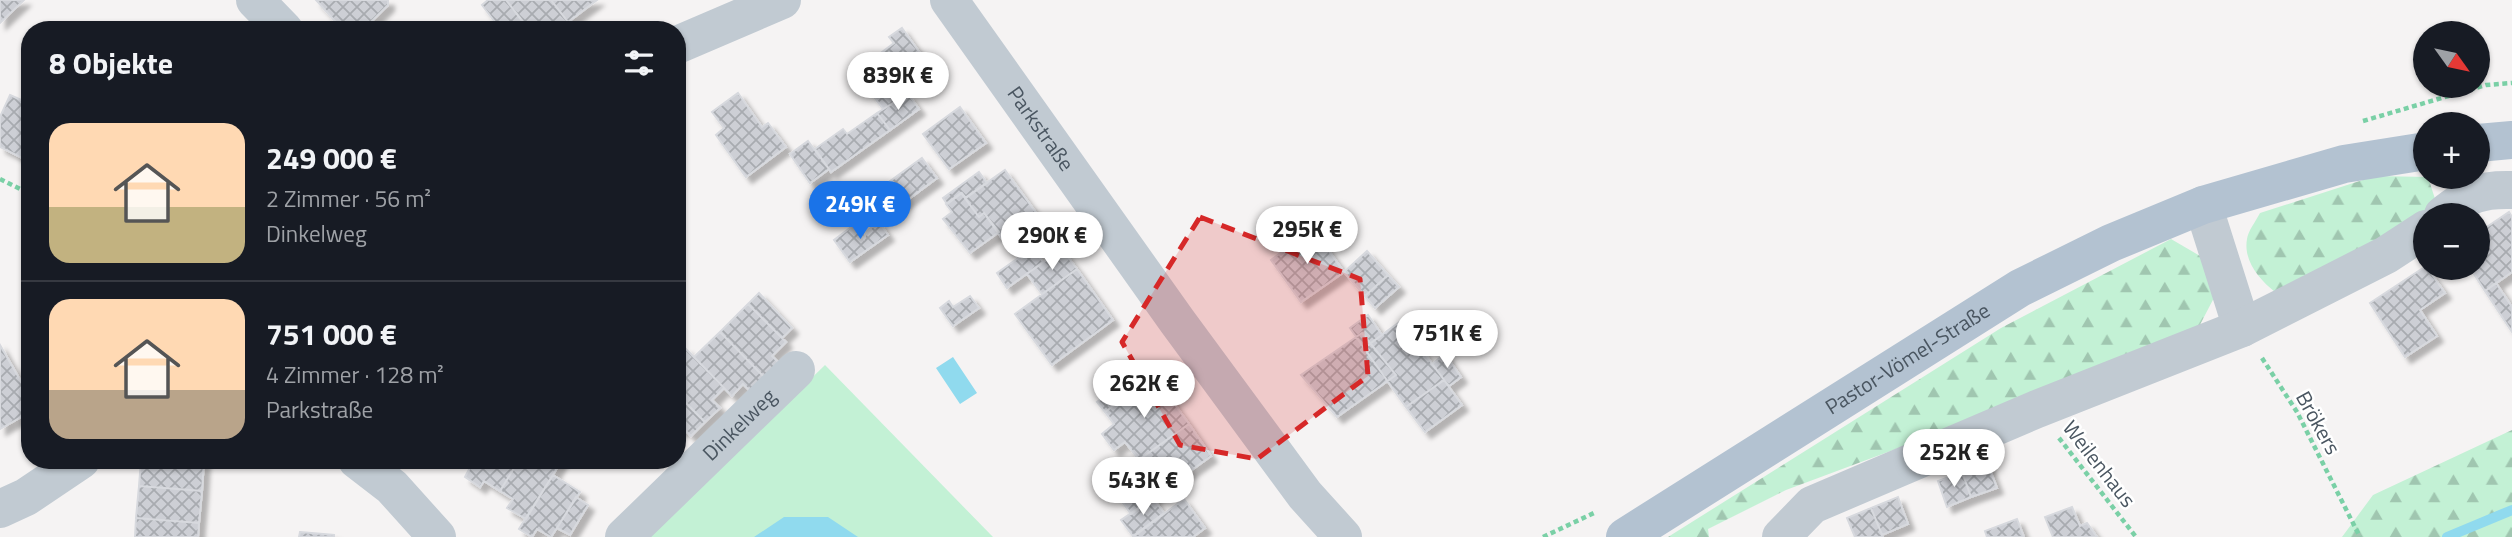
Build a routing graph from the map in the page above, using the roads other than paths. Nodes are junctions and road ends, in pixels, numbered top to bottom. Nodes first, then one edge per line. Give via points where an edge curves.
1 (255, 0) edge
2 (782, 0) edge
3 (948, 0) edge
4 (275, 21) edge
5 (686, 40) edge
6 (2512, 140) edge
7 (2490, 142) edge
8 (2413, 153) edge
9 (2512, 190) edge
10 (2458, 203) edge
11 (2203, 205) junction
12 (2413, 237) edge
13 (2242, 328) junction
14 (796, 370) dead end
15 (68, 469) edge
16 (369, 469) edge
17 (1305, 495) junction
18 (0, 509) edge
19 (437, 537) edge
20 (624, 537) edge
21 (1306, 537) edge
22 (1343, 537) edge
23 (1625, 537) edge
24 (1781, 537) edge

1 - 4 street
2 - 5 street
3 - 17 street, Parkstraße
6 - 7 main road
8 - 11 main road, Pastor-Vömel-Straße via 2344,164
9 - 10 street via 2487,190
11 - 13 street
11 - 23 main road, Pastor-Vömel-Straße via 2110,243 2020,288
12 - 13 street
13 - 24 street via 1812,505
14 - 20 street, Dinkelweg
15 - 18 street
16 - 19 street via 392,487
17 - 21 street
17 - 22 street, Parkstraße

